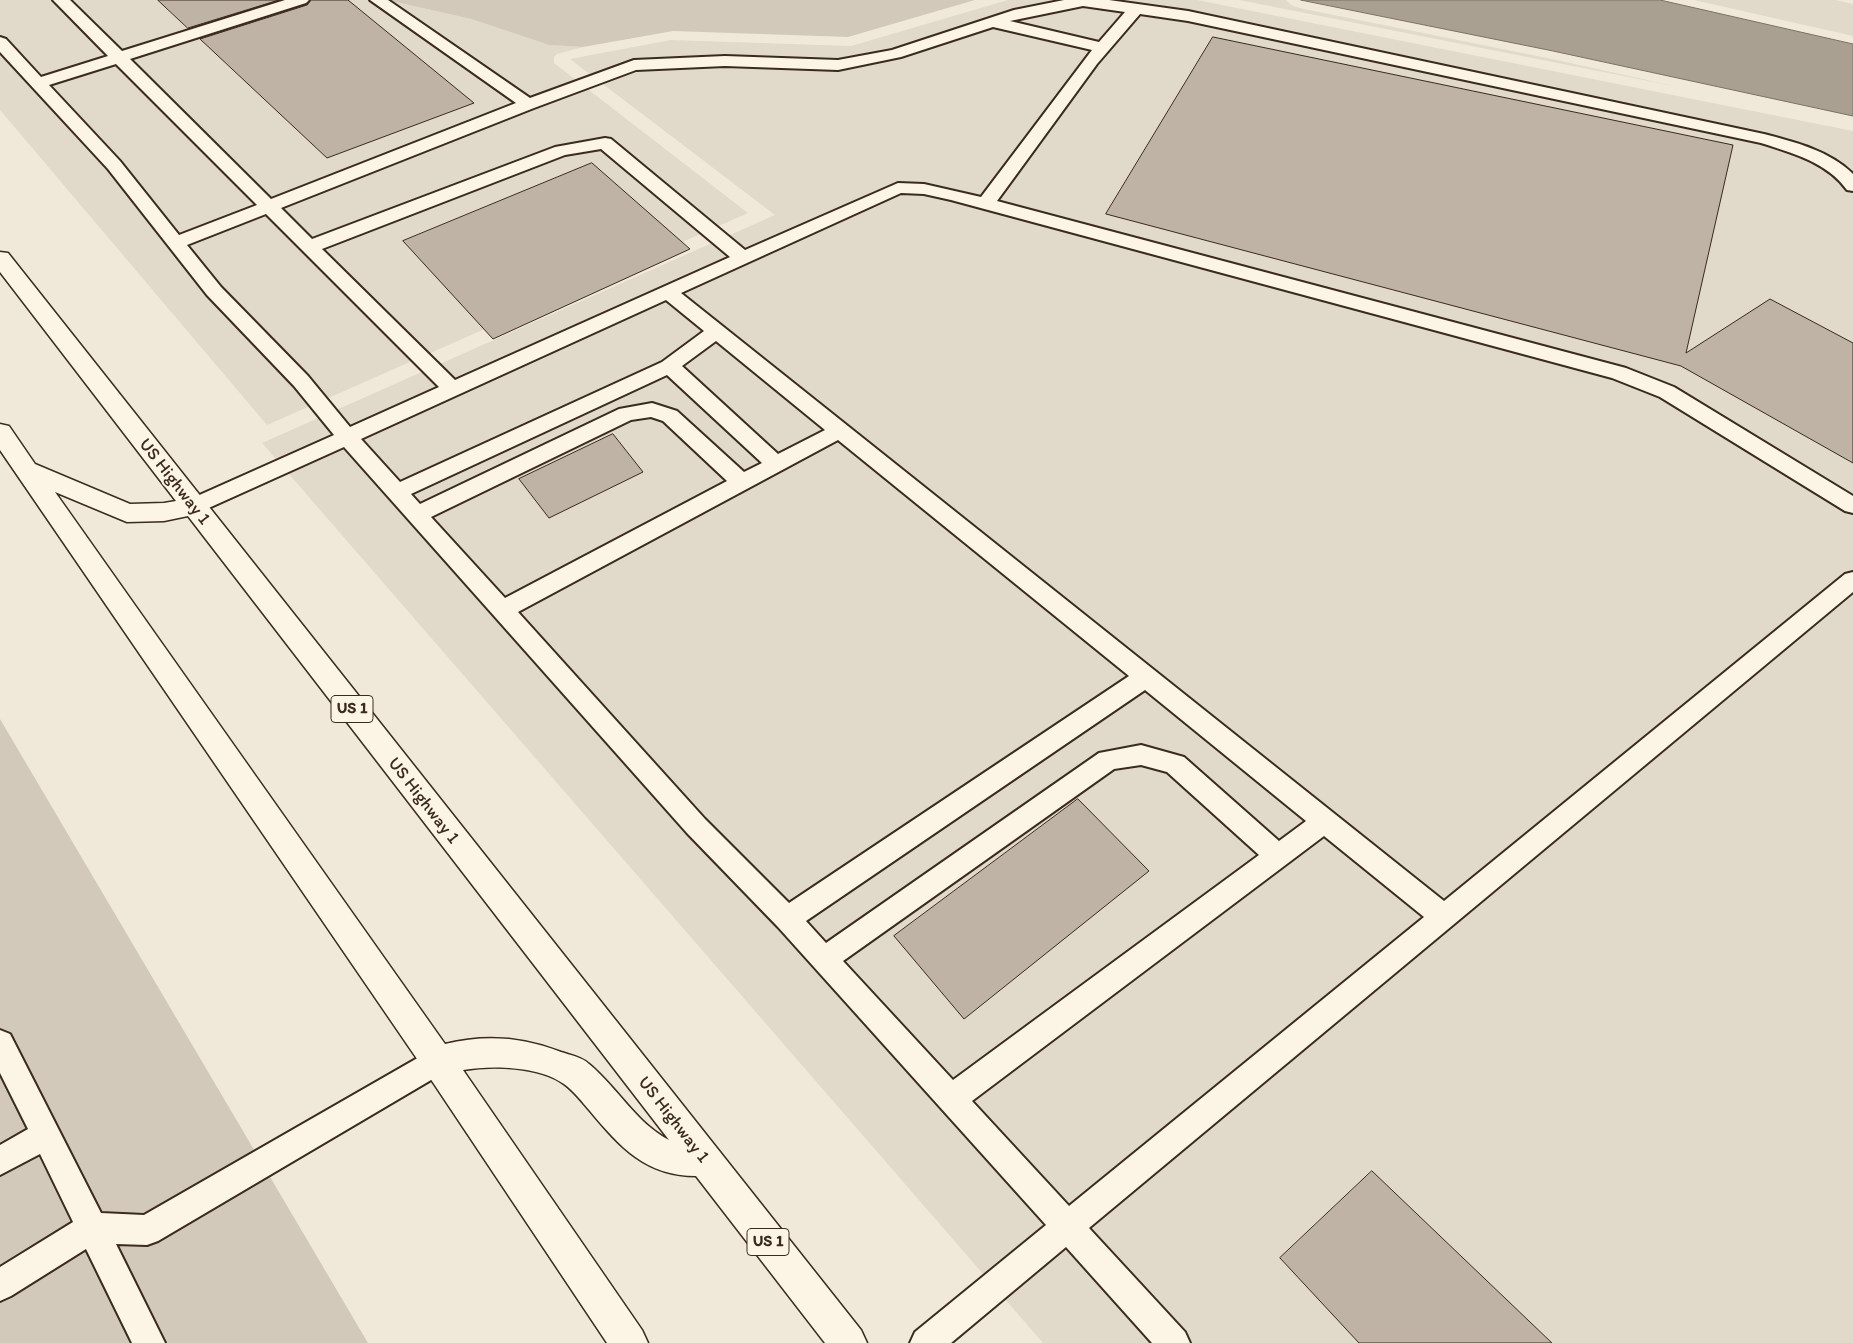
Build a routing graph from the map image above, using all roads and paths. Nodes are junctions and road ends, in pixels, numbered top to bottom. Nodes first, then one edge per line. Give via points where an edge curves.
1 (60, 0) edge
2 (301, 0) edge
3 (378, 0) edge
4 (1137, 8) junction
5 (992, 22) junction
6 (0, 42) edge
7 (1102, 48) junction
8 (120, 57) junction
9 (38, 83) junction
10 (528, 104) junction
11 (1853, 186) edge
12 (986, 203) junction
13 (268, 207) junction
14 (176, 243) junction
15 (308, 247) junction
16 (0, 258) edge
17 (743, 258) junction
18 (668, 292) junction
19 (717, 331) junction
20 (669, 366) junction
21 (452, 389) junction
22 (841, 430) junction
23 (0, 432) edge
24 (347, 437) junction
25 (776, 464) junction
26 (28, 470) junction
27 (742, 483) junction
28 (397, 492) junction
29 (194, 506) junction
30 (1853, 506) edge
31 (417, 515) junction
32 (1853, 580) edge
33 (502, 610) junction
34 (1146, 677) junction
35 (1325, 821) junction
36 (1278, 856) junction
37 (1444, 917) junction
38 (787, 919) junction
39 (825, 959) junction
40 (0, 1043) edge
41 (438, 1061) junction
42 (951, 1099) junction
43 (46, 1134) junction
44 (704, 1160) junction
45 (0, 1161) edge
46 (1068, 1226) junction
47 (92, 1228) junction
48 (0, 1285) edge
49 (149, 1343) edge
50 (630, 1343) edge
51 (848, 1343) edge
52 (926, 1343) edge
53 (1174, 1343) edge

1 - 8 lane
2 - 8 lane
3 - 10 lane
4 - 5 lane via 1083,1
4 - 7 lane
4 - 11 lane via 1198,18 1764,139 1812,154 1849,178
5 - 7 lane
5 - 10 lane via 895,54 838,65 725,61 634,65
6 - 9 lane
7 - 12 lane
8 - 9 lane
8 - 13 lane
9 - 14 lane via 114,165
10 - 13 lane
12 - 17 lane via 924,189 898,188
12 - 30 lane via 1619,373 1666,392
13 - 14 lane
13 - 15 lane
14 - 24 lane via 214,291 301,381
15 - 17 lane via 561,151 605,143
15 - 21 lane
16 - 29 main road, US Highway 1 / US 1
17 - 18 lane
18 - 19 lane
18 - 21 lane
19 - 20 lane
19 - 22 lane
20 - 25 lane
20 - 28 lane
21 - 24 lane
22 - 25 lane
22 - 34 lane
23 - 26 main road
24 - 28 lane
24 - 29 lane
25 - 27 lane
26 - 29 main road via 127,513 164,512
26 - 41 main road
27 - 31 lane via 670,416 652,410 626,414
27 - 33 lane
28 - 31 lane
29 - 44 main road, US Highway 1 / US 1
31 - 33 lane
32 - 37 lane
33 - 38 lane via 696,826
34 - 35 lane
34 - 38 lane
35 - 36 lane
35 - 37 lane
36 - 39 lane via 1175,764 1141,755 1108,760
36 - 42 lane
37 - 46 lane
38 - 39 lane
39 - 42 lane
40 - 43 lane
41 - 44 main road via 475,1053 542,1058 577,1073 637,1141 654,1151 687,1162
41 - 47 lane via 147,1230
41 - 50 main road
42 - 46 lane
43 - 45 lane
43 - 47 lane
44 - 51 main road, US Highway 1 / US 1
46 - 52 lane
46 - 53 lane
47 - 48 lane
47 - 49 lane

